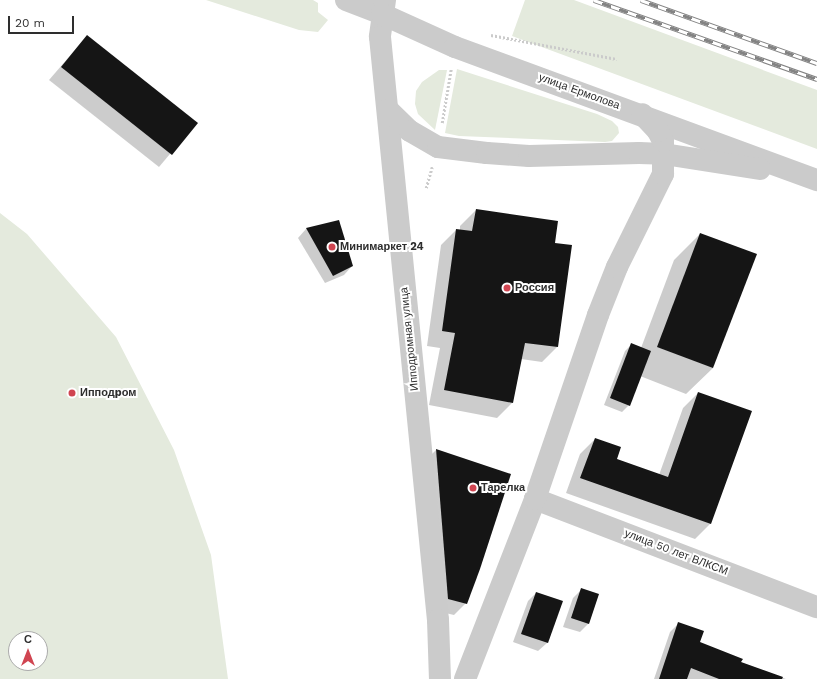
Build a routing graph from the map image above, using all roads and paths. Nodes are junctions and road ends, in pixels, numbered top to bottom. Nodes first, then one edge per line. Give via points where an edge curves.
1 (346, 0) edge
2 (384, 7) edge
3 (488, 35) dead end
4 (455, 47) junction
5 (617, 59) dead end
6 (388, 110) junction
7 (642, 114) junction
8 (438, 147) junction
9 (664, 154) junction
10 (815, 179) edge
11 (426, 188) dead end
12 (535, 498) junction
13 (817, 607) edge
14 (440, 679) edge
15 (465, 679) edge

1 - 2 street, улица Ермолова
2 - 4 street, улица Ермолова
2 - 6 street, Ипподромная улица via 380,37
3 - 5 path
4 - 7 street, улица Ермолова
4 - 8 path
6 - 8 street, улица Ермолова via 410,131
6 - 14 street, Ипподромная улица via 438,620
7 - 9 street via 658,131
7 - 10 street, улица Ермолова
8 - 9 street, улица Ермолова via 529,156
8 - 11 path
9 - 10 street, улица Ермолова
9 - 12 street via 662,174 617,267
12 - 13 street, улица 50 лет ВЛКСМ
12 - 15 street

